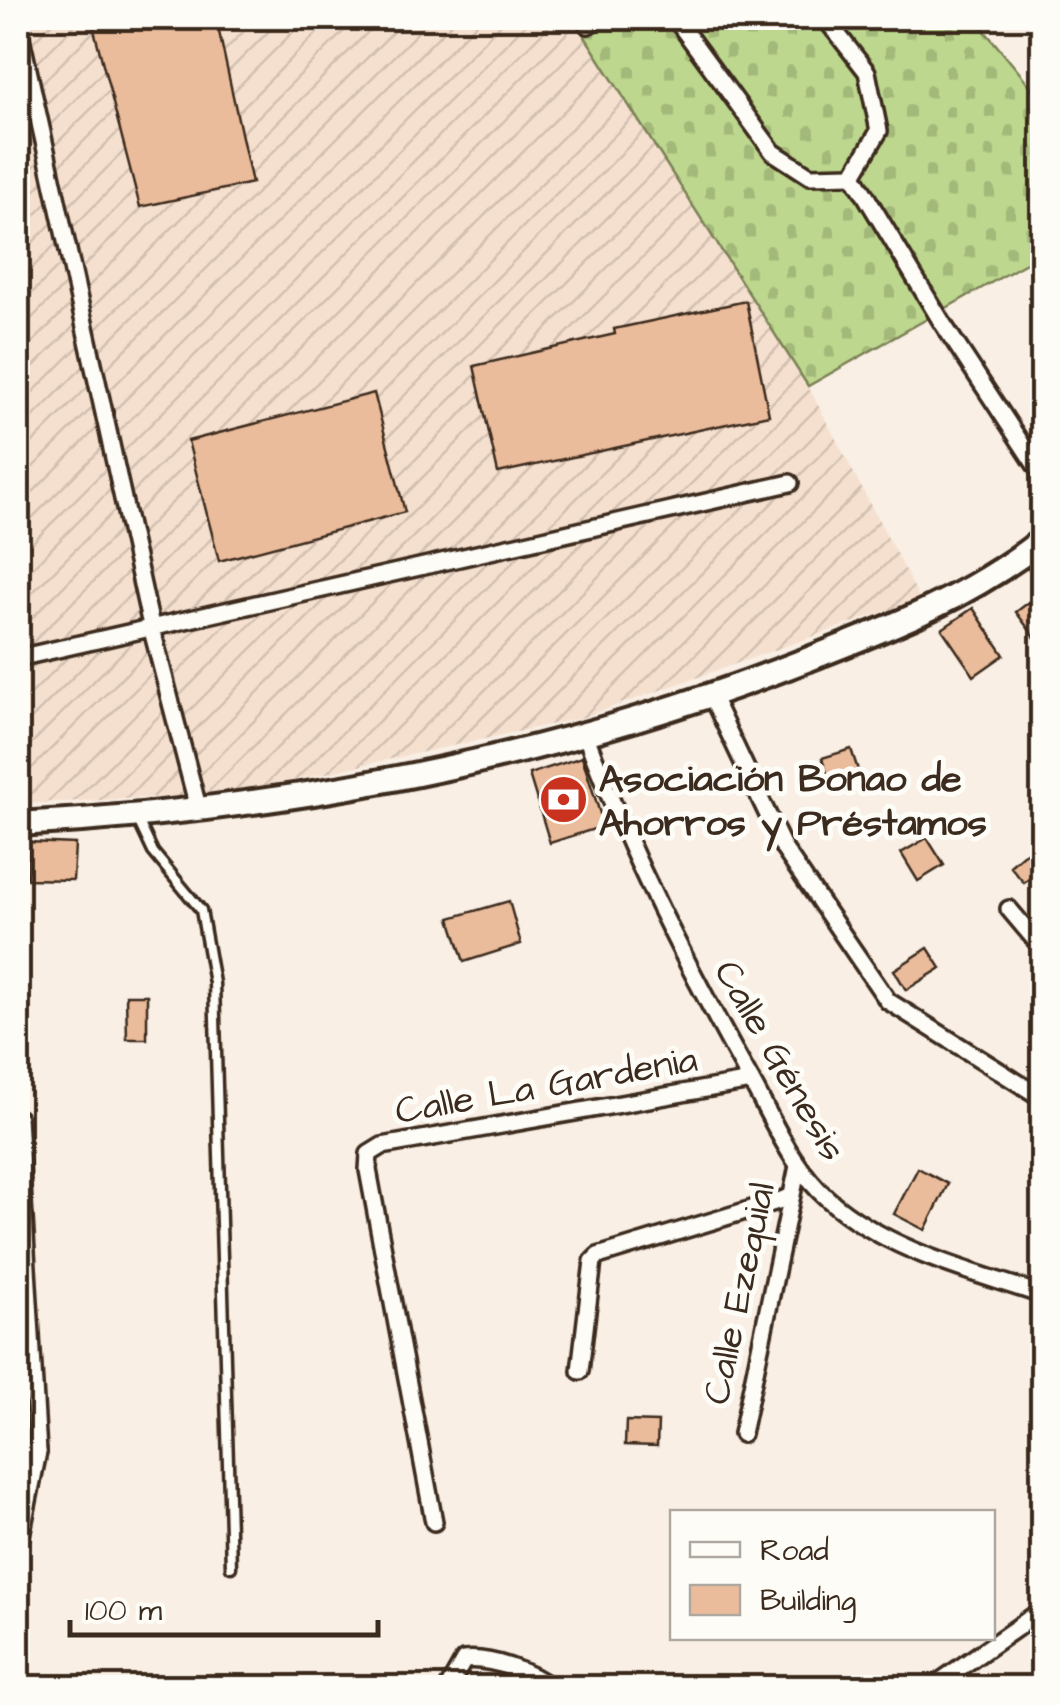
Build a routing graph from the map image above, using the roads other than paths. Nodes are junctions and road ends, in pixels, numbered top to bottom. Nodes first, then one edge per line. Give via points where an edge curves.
1 (674, 18) edge
2 (825, 18) edge
3 (18, 24) edge
4 (853, 175) junction
5 (1042, 475) edge
6 (790, 483) dead end
7 (1042, 540) edge
8 (152, 630) junction
9 (18, 658) edge
10 (712, 697) junction
11 (586, 736) junction
12 (199, 810) junction
13 (137, 818) junction
14 (18, 824) edge
15 (1009, 909) dead end
16 (1042, 948) edge
17 (751, 1081) junction
18 (1042, 1098) edge
19 (18, 1118) edge
20 (798, 1166) junction
21 (791, 1197) junction
22 (1042, 1295) edge
23 (580, 1370) dead end
24 (742, 1434) dead end
25 (38, 1452) junction
26 (18, 1454) edge
27 (434, 1522) dead end
28 (18, 1550) edge
29 (231, 1567) dead end
30 (1042, 1610) edge
31 (448, 1688) edge
32 (551, 1688) edge
33 (931, 1688) edge

1 - 4 street via 774,152 810,176
2 - 4 street via 867,72 879,131
3 - 8 street
4 - 5 street
6 - 8 street
7 - 10 main road via 994,578 914,618
8 - 9 street
8 - 12 street
10 - 11 main road
10 - 18 street via 784,849 888,1001
11 - 12 main road via 360,788
11 - 17 street, Calle Génesis via 691,973
12 - 13 main road
13 - 14 main road
13 - 29 lane via 152,852 201,910 214,983
15 - 16 street
17 - 20 street, Calle Génesis
17 - 27 street, Calle La Gardenia via 382,1146 368,1154
19 - 25 street
20 - 21 street, Calle Ezequial
20 - 22 street, Calle Génesis via 856,1221 933,1258
21 - 23 street via 598,1256
21 - 24 street, Calle Ezequial
25 - 26 street
25 - 28 street
30 - 33 street
31 - 32 street via 464,1660 478,1658

